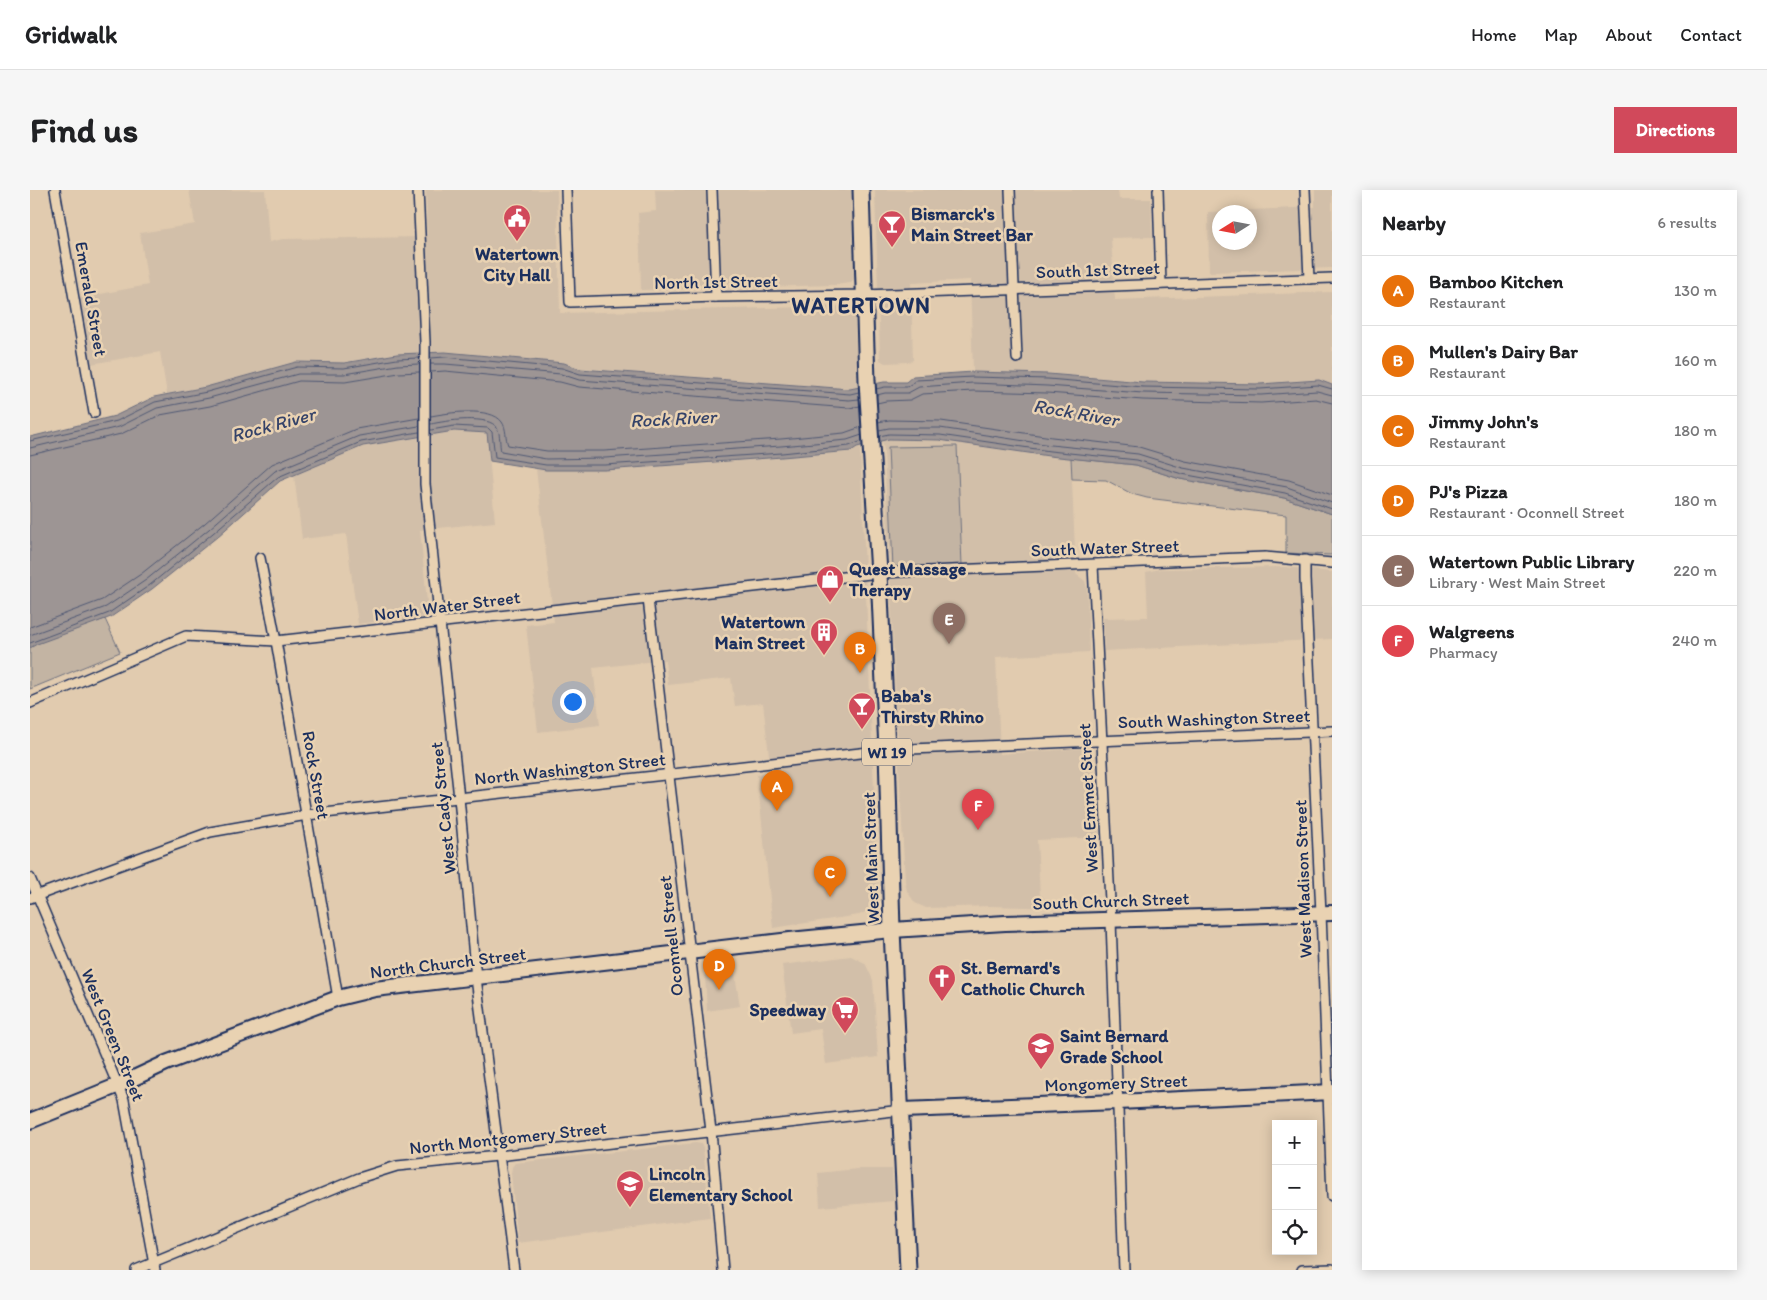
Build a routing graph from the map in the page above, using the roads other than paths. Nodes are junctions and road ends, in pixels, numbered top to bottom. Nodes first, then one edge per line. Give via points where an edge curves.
1 (55, 190) edge
2 (418, 190) edge
3 (566, 190) edge
4 (712, 190) edge
5 (861, 190) edge
6 (1010, 190) edge
7 (1158, 190) edge
8 (1305, 190) edge
9 (1332, 278) edge
10 (1308, 279) junction
11 (1161, 284) junction
12 (1014, 289) junction
13 (864, 295) junction
14 (716, 297) junction
15 (1017, 358) dead end
16 (94, 413) dead end
17 (260, 558) dead end
18 (1306, 560) junction
19 (1332, 563) edge
20 (1093, 565) junction
21 (879, 573) junction
22 (648, 599) junction
23 (439, 623) junction
24 (276, 641) junction
25 (30, 703) edge
26 (1332, 731) edge
27 (1312, 732) junction
28 (1101, 740) junction
29 (887, 750) junction
30 (670, 774) junction
31 (459, 798) junction
32 (307, 815) junction
33 (30, 878) edge
34 (34, 897) edge
35 (1326, 913) edge
36 (1111, 921) junction
37 (892, 930) junction
38 (689, 953) junction
39 (476, 978) junction
40 (338, 998) junction
41 (119, 1085) junction
42 (1330, 1092) edge
43 (1118, 1102) junction
44 (902, 1110) junction
45 (30, 1121) edge
46 (711, 1131) junction
47 (498, 1156) junction
48 (1332, 1196) edge
49 (154, 1266) edge
50 (1332, 1269) edge
51 (136, 1270) edge
52 (514, 1270) edge
53 (723, 1270) edge
54 (908, 1270) edge
55 (1124, 1270) edge
56 (1302, 1270) edge

1 - 16 street, Emerald Street
2 - 23 street, West Cady Street via 425,342 425,484
3 - 14 street, North 1st Street via 570,302
4 - 14 street
5 - 13 main road, WI 19
6 - 12 street
7 - 11 street
8 - 10 street
9 - 10 street, South 1st Street
10 - 11 street, South 1st Street
11 - 12 street, South 1st Street
12 - 13 street, South 1st Street
12 - 15 street
13 - 14 street, North 1st Street
13 - 21 main road, West Main Street / WI 19
17 - 24 street, Rock Street
18 - 19 street, South Water Street
18 - 20 street, South Water Street via 1265,557
18 - 27 street, West Madison Street
20 - 21 street, South Water Street
20 - 28 street, West Emmet Street
21 - 22 street, North Water Street
21 - 29 main road, West Main Street / WI 19
22 - 23 street, North Water Street
22 - 30 street, Oconnell Street
23 - 24 street, North Water Street
23 - 31 street, West Cady Street
24 - 25 street, North Water Street via 186,636
24 - 32 street, Rock Street
26 - 27 street, South Washington Street
27 - 28 street, South Washington Street
27 - 35 street, West Madison Street
28 - 29 street, South Washington Street
28 - 36 street, West Emmet Street
29 - 30 street, North Washington Street
29 - 37 main road, West Main Street / WI 19
30 - 31 street, North Washington Street
30 - 38 street, Oconnell Street
31 - 32 street, North Washington Street
31 - 39 street, West Cady Street
32 - 34 street, North Washington Street via 210,832
32 - 40 street, Rock Street
33 - 34 street, West Green Street
34 - 41 street, West Green Street
35 - 36 main road, South Church Street
35 - 42 street, West Madison Street
36 - 37 main road, South Church Street
36 - 43 street, West Emmet Street
37 - 38 main road, North Church Street
37 - 44 main road, West Main Street / WI 19
38 - 39 main road, North Church Street
38 - 46 street, Oconnell Street
39 - 40 main road, North Church Street via 375,989
39 - 47 street, West Cady Street
40 - 41 main road, North Church Street via 166,1063
41 - 45 main road, North Church Street
41 - 49 street, West Green Street
42 - 43 main road, Mongomery Street
42 - 48 street, West Madison Street
43 - 44 main road, Mongomery Street
43 - 55 street, West Emmet Street
44 - 46 street, North Montgomery Street
44 - 54 main road, West Main Street / WI 19
46 - 47 street, North Montgomery Street
46 - 53 street, Oconnell Street
47 - 49 street, North Montgomery Street via 388,1168
47 - 52 street, West Cady Street
49 - 51 street, North Montgomery Street
50 - 56 street

